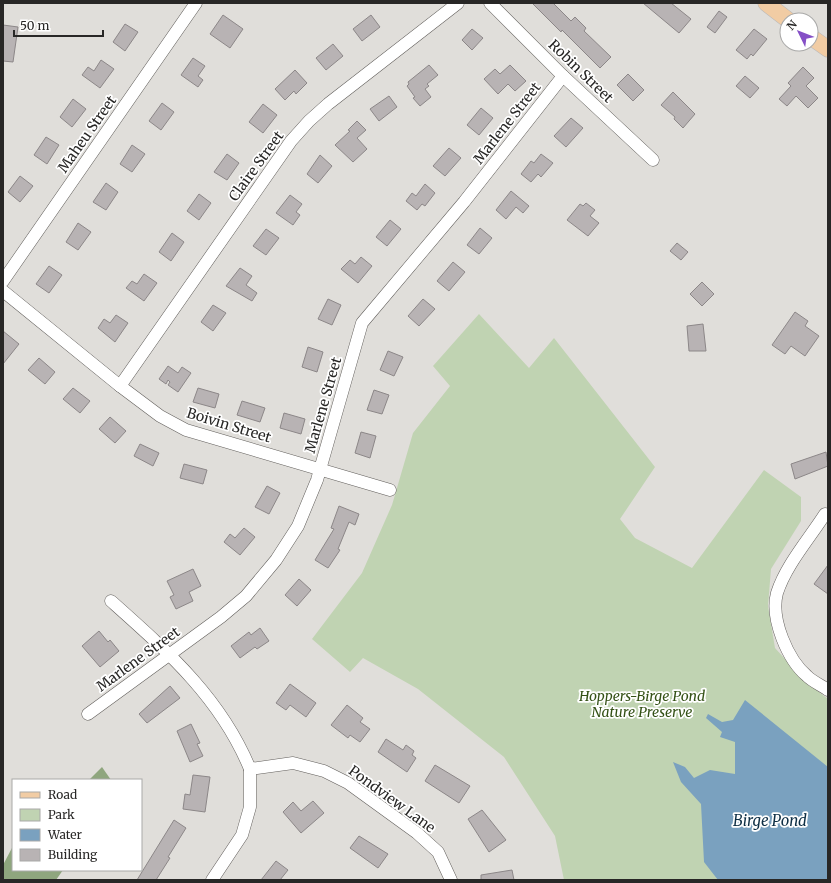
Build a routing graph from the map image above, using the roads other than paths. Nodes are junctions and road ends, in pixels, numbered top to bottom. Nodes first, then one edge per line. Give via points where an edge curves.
1 (196, 3) edge
2 (458, 3) edge
3 (490, 3) edge
4 (766, 3) edge
5 (779, 13) edge
6 (819, 42) edge
7 (828, 49) edge
8 (563, 76) junction
9 (653, 160) dead end
10 (3, 282) edge
11 (3, 291) edge
12 (120, 386) junction
13 (321, 469) junction
14 (390, 490) dead end
15 (825, 514) dead end
16 (111, 601) dead end
17 (171, 655) junction
18 (828, 690) edge
19 (88, 714) dead end
20 (250, 769) junction
21 (212, 880) edge
22 (451, 880) edge

1 - 10 street, Maheu Street
2 - 12 street, Claire Street via 328,104 291,141
3 - 8 street, Robin Street
4 - 5 main road
6 - 7 main road
8 - 9 street, Robin Street
8 - 13 street, Marlene Street via 464,202 362,323
11 - 12 street, Boivin Street
12 - 13 street, Boivin Street via 160,416 186,430
13 - 14 street, Boivin Street
13 - 17 street, Marlene Street via 298,526 261,580 221,617
15 - 18 street via 789,569 777,594 777,608 778,627 789,654 807,676
16 - 17 street
17 - 19 street, Marlene Street
17 - 20 street via 199,686 239,743
20 - 21 street via 250,806 242,835
20 - 22 street, Pondview Lane via 293,763 324,771 348,783 417,833 438,852

